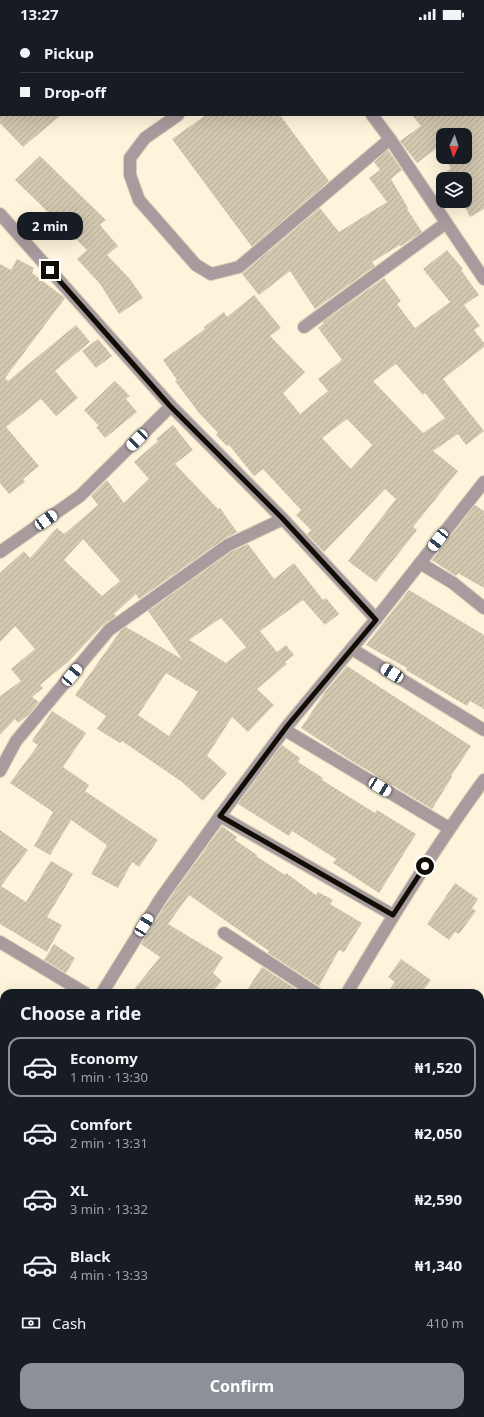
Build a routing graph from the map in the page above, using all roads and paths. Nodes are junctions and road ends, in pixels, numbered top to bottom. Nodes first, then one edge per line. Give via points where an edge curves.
1 (177, 116) edge
2 (373, 116) edge
3 (390, 139) junction
4 (0, 214) edge
5 (446, 223) junction
6 (484, 279) edge
7 (304, 327) dead end
8 (170, 406) junction
9 (484, 482) edge
10 (283, 519) junction
11 (0, 552) edge
12 (420, 563) junction
13 (484, 608) edge
14 (376, 620) junction
15 (352, 649) junction
16 (285, 730) junction
17 (484, 730) edge
18 (0, 771) edge
19 (484, 780) edge
20 (220, 816) junction
21 (449, 828) junction
22 (393, 915) junction
23 (224, 933) dead end
24 (0, 942) edge
25 (78, 989) edge
26 (104, 989) edge
27 (310, 989) edge
28 (349, 989) edge

1 - 3 street via 145,138 130,158 130,175 139,200 196,265 211,274 239,267
2 - 3 street
3 - 5 street
4 - 8 street
5 - 6 street
5 - 7 street
8 - 10 street
8 - 11 street via 80,496
9 - 12 street
10 - 14 street
10 - 18 street via 228,545 109,630 16,741
12 - 13 street via 453,583
12 - 14 street
14 - 15 street
15 - 16 street
15 - 17 street
16 - 20 street
16 - 21 street
19 - 21 street
20 - 22 street
20 - 26 street via 160,898
21 - 22 street
22 - 28 street
23 - 27 street
24 - 25 street

